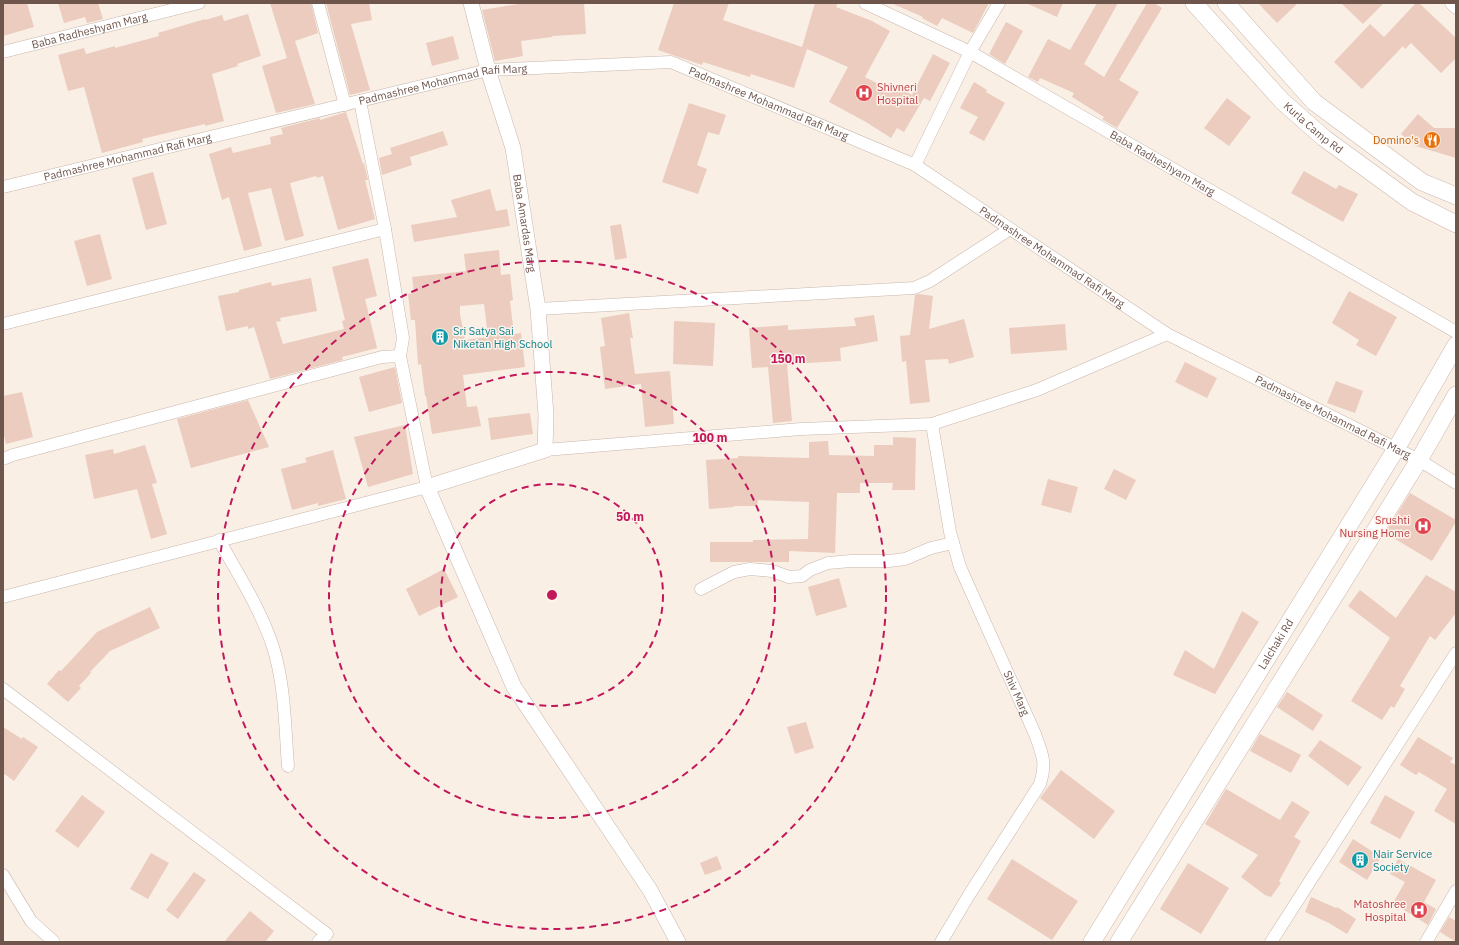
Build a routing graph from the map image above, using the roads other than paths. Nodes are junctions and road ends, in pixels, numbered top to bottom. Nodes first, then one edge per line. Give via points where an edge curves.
1 (199, 3) edge
2 (318, 3) edge
3 (470, 3) edge
4 (865, 3) edge
5 (999, 3) edge
6 (1194, 3) edge
7 (1226, 3) edge
8 (1451, 3) edge
9 (1456, 8) edge
10 (3, 52) edge
11 (970, 52) junction
12 (488, 70) junction
13 (360, 101) junction
14 (345, 105) junction
15 (915, 165) junction
16 (3, 187) edge
17 (1456, 196) edge
18 (1456, 224) edge
19 (385, 229) junction
20 (1010, 229) junction
21 (538, 309) junction
22 (3, 324) edge
23 (1456, 332) edge
24 (1167, 334) junction
25 (1456, 345) edge
26 (400, 356) junction
27 (1456, 395) edge
28 (932, 424) junction
29 (1396, 449) junction
30 (545, 450) junction
31 (3, 459) edge
32 (1419, 460) junction
33 (1456, 483) edge
34 (427, 487) junction
35 (220, 540) junction
36 (953, 543) junction
37 (701, 589) dead end
38 (3, 597) edge
39 (1456, 653) edge
40 (3, 689) edge
41 (1239, 704) junction
42 (1257, 720) junction
43 (288, 766) dead end
44 (1152, 845) junction
45 (1170, 859) junction
46 (3, 875) edge
47 (1456, 891) edge
48 (54, 942) edge
49 (318, 942) edge
50 (678, 942) edge
51 (941, 942) edge
52 (1092, 942) edge
53 (1119, 942) edge
54 (1271, 942) edge
55 (1426, 942) edge

1 - 10 street, Baba Radheshyam Marg
2 - 14 street
3 - 12 street, Baba Amardas Marg
4 - 11 street, Baba Radheshyam Marg
5 - 11 street
6 - 18 main road, Kurla Camp Rd via 1282,101 1324,138 1412,202
7 - 17 main road, Kurla Camp Rd via 1314,102 1422,182
8 - 9 street
11 - 15 street
11 - 23 street, Baba Radheshyam Marg
12 - 13 street, Padmashree Mohammad Rafi Marg
12 - 15 street, Padmashree Mohammad Rafi Marg via 671,62
12 - 21 street, Baba Amardas Marg via 513,148
13 - 14 street, Padmashree Mohammad Rafi Marg
13 - 19 street
14 - 16 street, Padmashree Mohammad Rafi Marg
15 - 20 street, Padmashree Mohammad Rafi Marg
19 - 22 street
19 - 26 street via 403,338
20 - 21 street via 930,281 914,288
20 - 24 street, Padmashree Mohammad Rafi Marg
21 - 30 street, Baba Amardas Marg via 546,415
24 - 28 street via 1037,390
24 - 29 street, Padmashree Mohammad Rafi Marg
25 - 29 main road, Lalchaki Rd
26 - 31 street via 382,357
26 - 34 street
27 - 32 main road
28 - 30 street via 801,429
28 - 36 street, Shiv Marg
29 - 32 street, Padmashree Mohammad Rafi Marg
29 - 41 main road, Lalchaki Rd
30 - 34 street
32 - 33 street, Padmashree Mohammad Rafi Marg
32 - 42 main road
34 - 35 street
34 - 50 street via 514,687 650,890
35 - 38 street
35 - 43 street via 263,622 273,647 280,678
36 - 37 street via 931,548 905,559 828,563 802,576 789,577 772,571 750,569 734,572
36 - 51 street, Shiv Marg via 960,567 1036,734 1044,760 1044,772 1040,784
39 - 54 street
40 - 49 street via 327,934
41 - 42 main road
41 - 44 main road, Lalchaki Rd
42 - 45 main road
44 - 45 main road
44 - 52 main road, Lalchaki Rd
45 - 53 main road
46 - 48 street via 31,921
47 - 55 street

